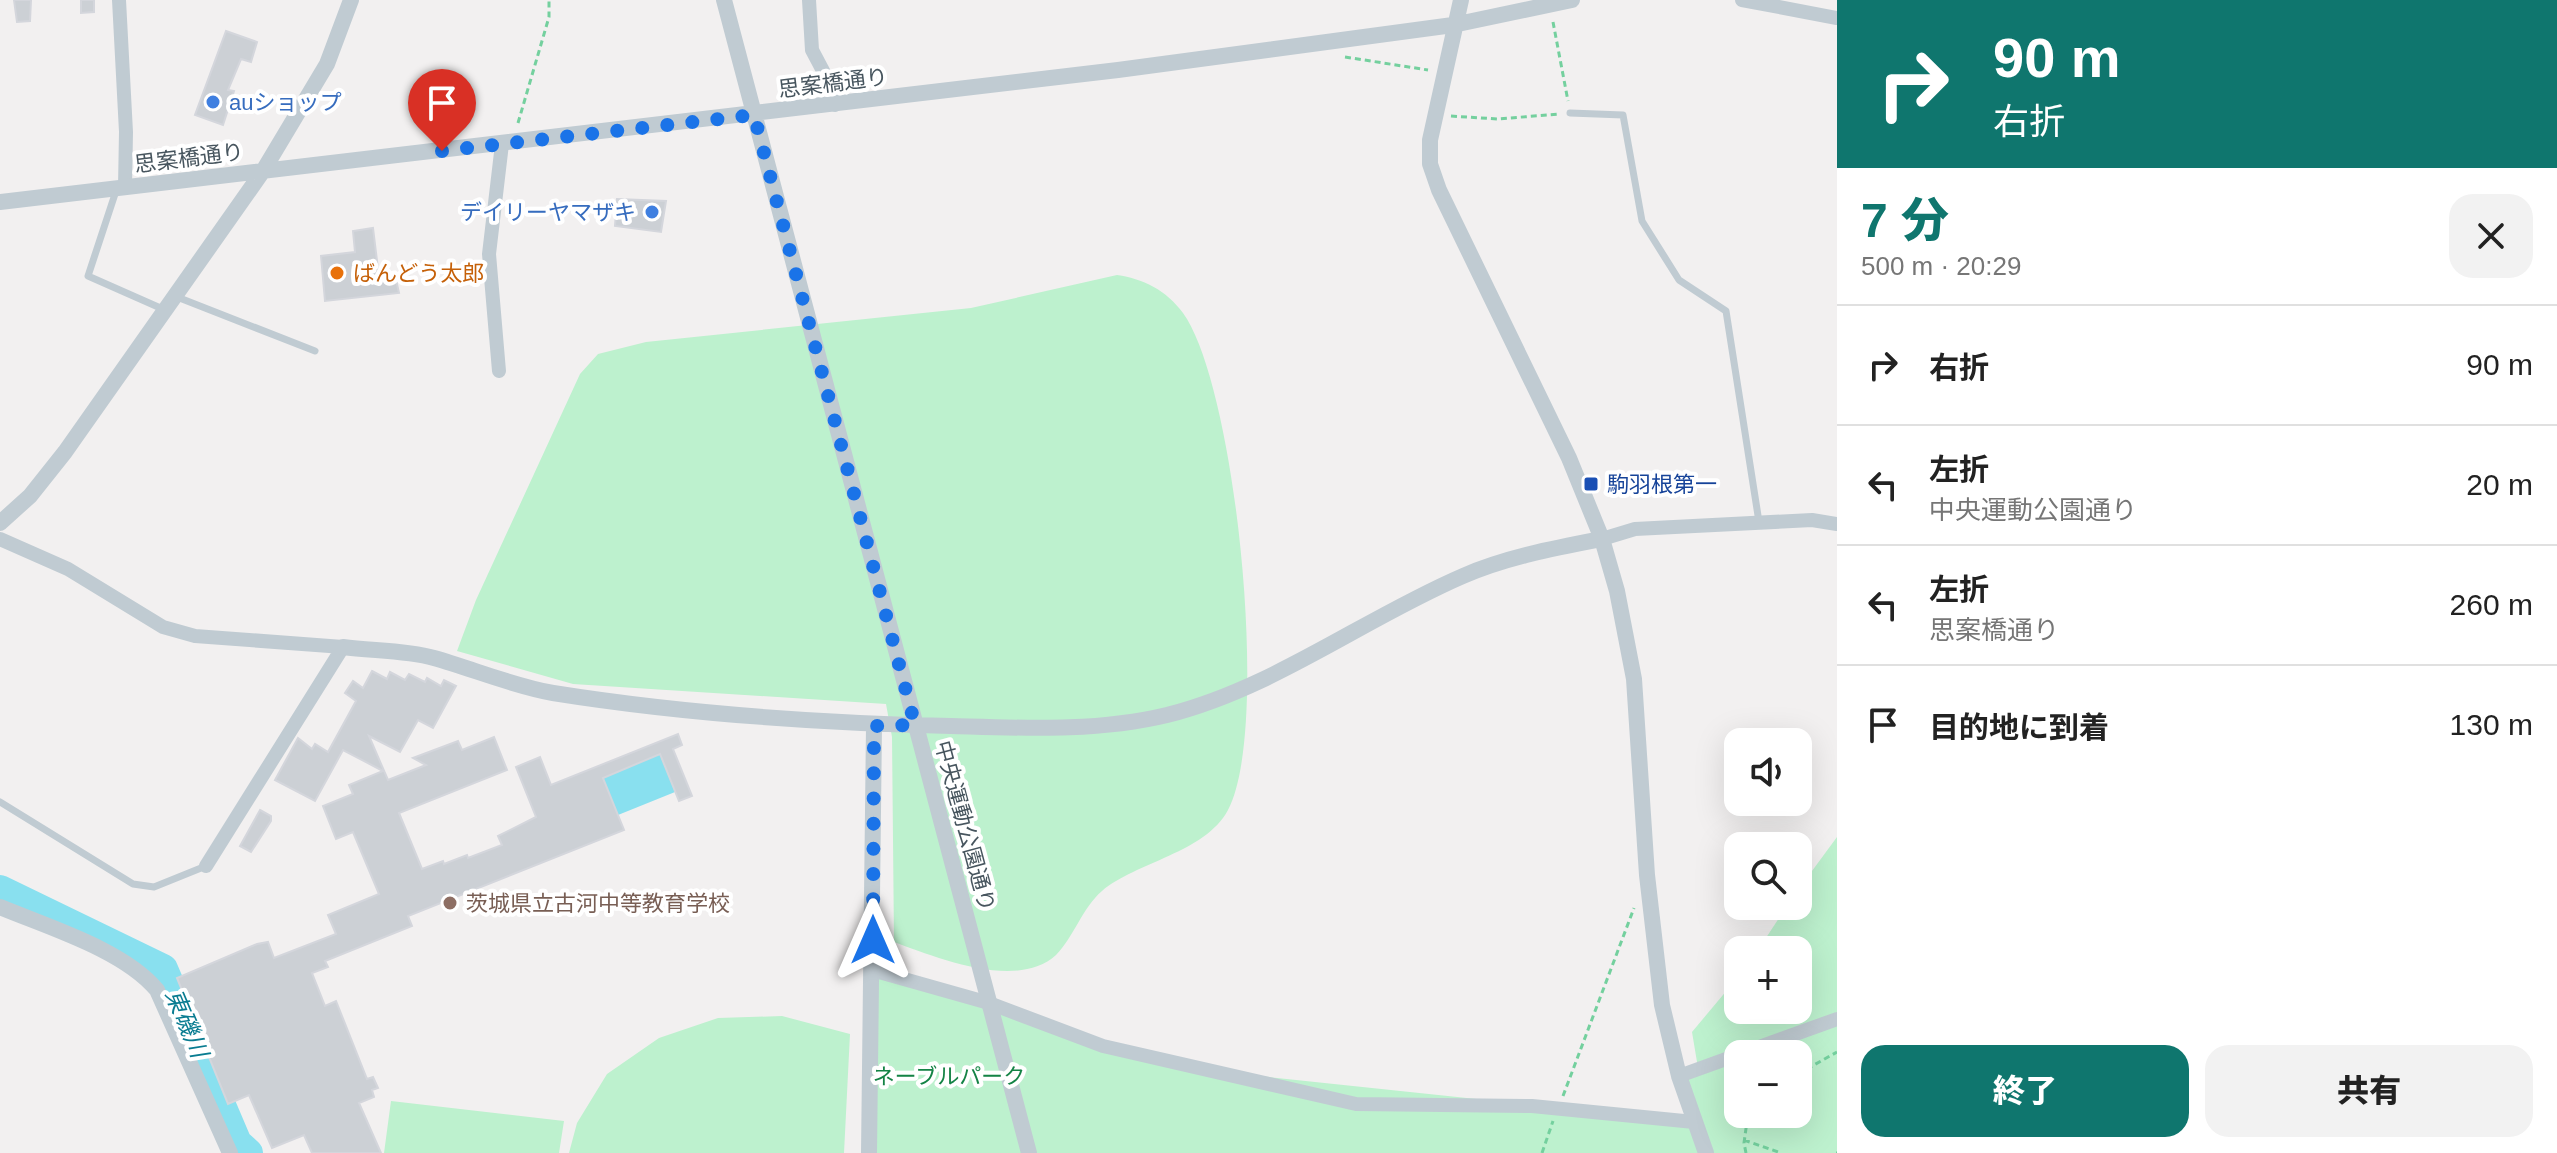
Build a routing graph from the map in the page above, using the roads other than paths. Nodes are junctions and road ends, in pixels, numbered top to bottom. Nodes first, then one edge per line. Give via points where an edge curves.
1 (119, 0) edge
2 (351, 0) edge
3 (724, 0) edge
4 (809, 0) edge
5 (1461, 0) edge
6 (1572, 0) edge
7 (1742, 0) edge
8 (1837, 18) edge
9 (1453, 25) junction
10 (835, 105) junction
11 (1570, 113) road end
12 (754, 115) junction
13 (507, 143) junction
14 (263, 171) junction
15 (120, 188) junction
16 (0, 202) edge
17 (170, 303) junction
18 (315, 351) dead end
19 (499, 371) dead end
20 (1759, 522) junction
21 (0, 523) edge
22 (1837, 524) edge
23 (0, 539) edge
24 (1602, 539) junction
25 (343, 647) junction
26 (915, 725) junction
27 (874, 726) junction
28 (0, 802) edge
29 (206, 866) joint
30 (0, 907) edge
31 (872, 970) junction
32 (989, 1003) junction
33 (1837, 1019) edge
34 (1679, 1076) junction
35 (1694, 1122) junction
36 (230, 1153) edge
37 (869, 1153) edge
38 (1029, 1153) edge
39 (1706, 1153) edge

1 - 15 street via 126,132
2 - 14 street via 327,64
3 - 12 street, 中央運動公園通り
4 - 10 street via 812,50
5 - 9 street
6 - 9 street, 思案橋通り
7 - 8 street
9 - 10 street, 思案橋通り
9 - 24 street via 1430,164
10 - 12 street, 思案橋通り
11 - 20 lane via 1623,115 1642,221 1679,280 1726,311
12 - 13 street, 思案橋通り
12 - 26 street, 中央運動公園通り
13 - 14 street, 思案橋通り
13 - 19 street via 489,254
14 - 15 street, 思案橋通り
14 - 17 street
15 - 16 street, 思案橋通り
15 - 17 lane via 88,276
17 - 18 lane
17 - 21 street via 65,452
20 - 22 street
20 - 24 street via 1635,529
23 - 25 street via 68,569 163,627 195,636
24 - 26 street via 1461,577 1289,667 1168,715 1068,728
24 - 34 street via 1631,653 1647,875 1662,1005
25 - 27 street via 429,657 549,692
25 - 29 street
26 - 27 street
26 - 32 street, 中央運動公園通り
27 - 31 street
28 - 29 lane via 133,884 154,887
30 - 36 street via 143,973 157,990
31 - 32 street
31 - 37 street
32 - 35 street via 1103,1046 1356,1104 1485,1103
32 - 38 street, 中央運動公園通り
33 - 34 street
34 - 35 street
35 - 39 street

